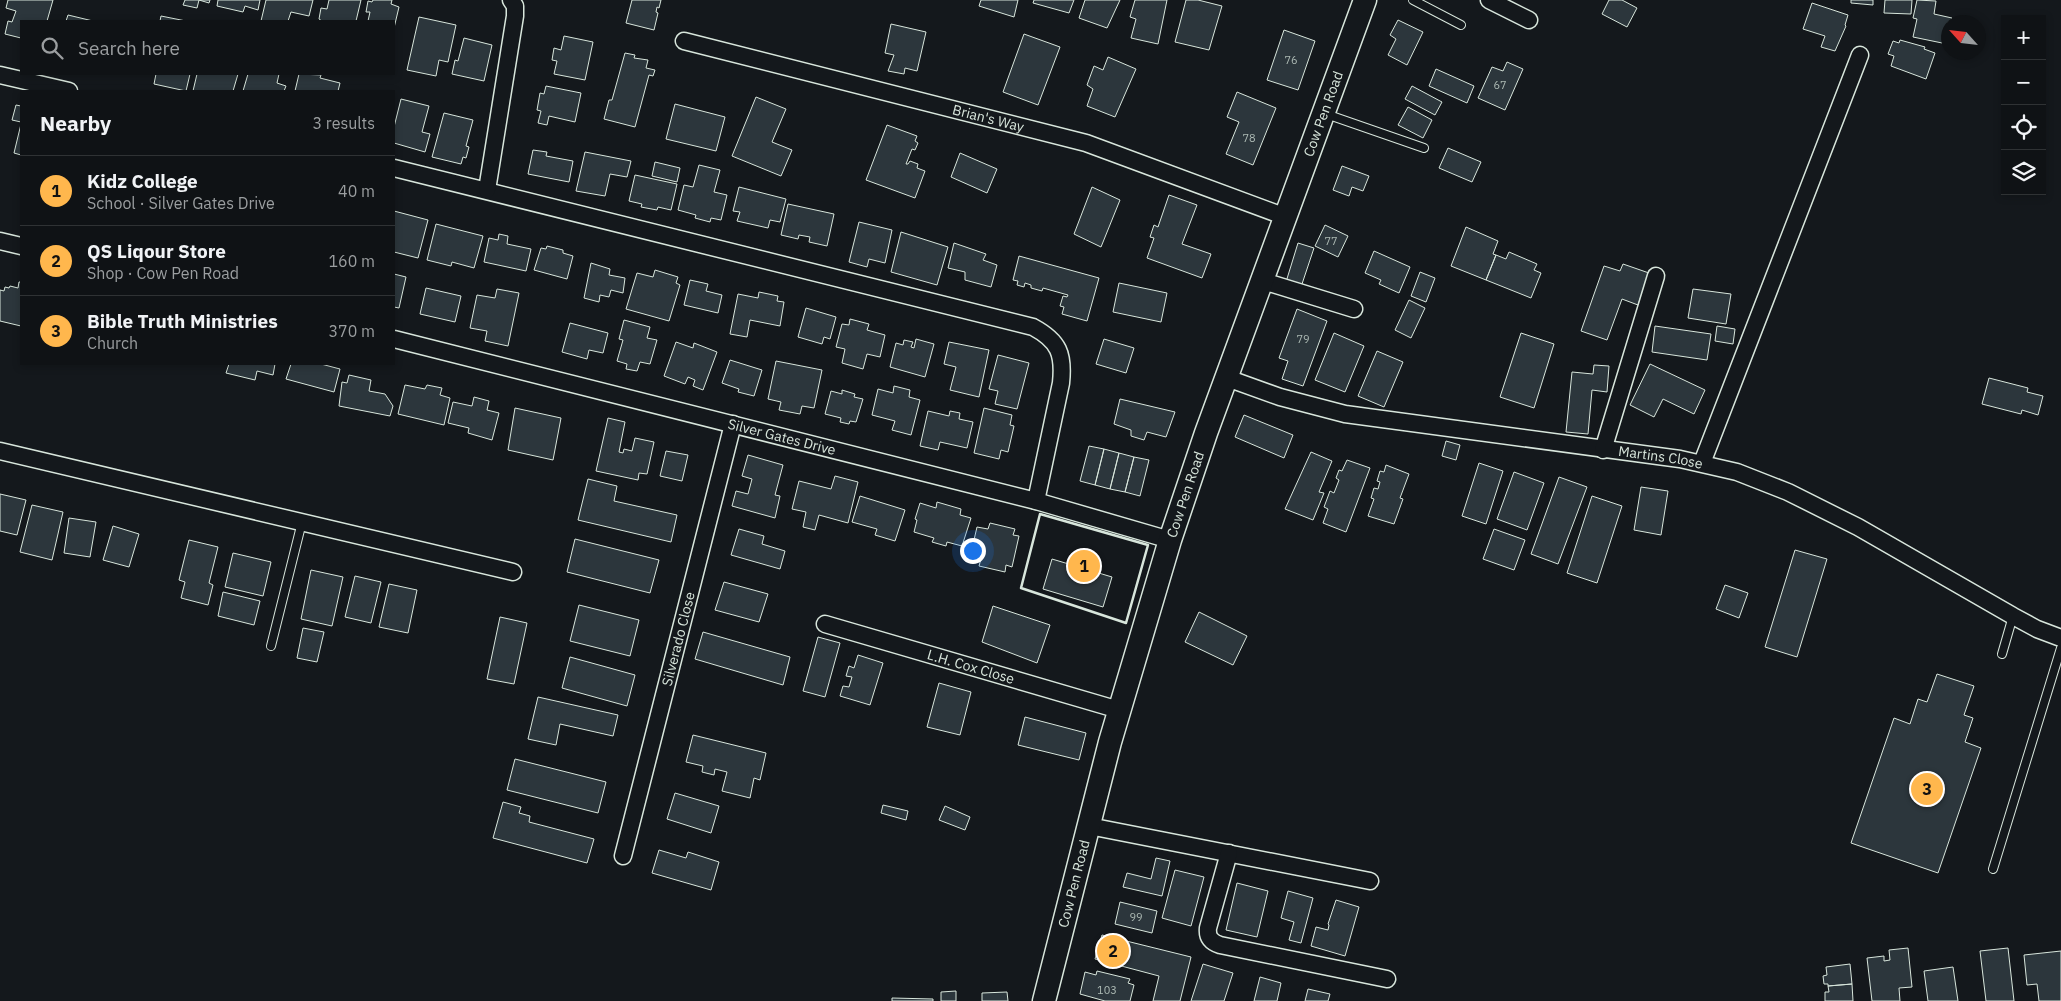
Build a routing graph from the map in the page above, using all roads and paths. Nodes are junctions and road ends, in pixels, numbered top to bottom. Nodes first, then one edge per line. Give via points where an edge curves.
1 (511, 0) edge
2 (1364, 0) edge
3 (1413, 0) edge
4 (1490, 0) edge
5 (1529, 20) dead end
6 (1461, 25) dead end
7 (684, 41) dead end
8 (1860, 55) dead end
9 (0, 75) edge
10 (65, 90) edge
11 (1324, 113) junction
12 (1424, 148) dead end
13 (395, 168) edge
14 (487, 190) junction
15 (1286, 217) junction
16 (0, 241) edge
17 (20, 246) edge
18 (1656, 276) dead end
19 (1263, 282) junction
20 (1354, 309) dead end
21 (395, 339) edge
22 (1227, 378) junction
23 (733, 424) junction
24 (1603, 450) junction
25 (0, 451) edge
26 (1702, 463) junction
27 (1036, 501) junction
28 (302, 522) junction
29 (1170, 540) junction
30 (513, 572) dead end
31 (2013, 616) junction
32 (825, 624) dead end
33 (2061, 638) edge
34 (271, 646) dead end
35 (2061, 648) edge
36 (2002, 654) dead end
37 (1118, 710) junction
38 (1089, 826) junction
39 (1229, 853) junction
40 (623, 856) dead end
41 (1993, 869) dead end
42 (1370, 881) dead end
43 (1387, 978) dead end
44 (1044, 1001) edge

1 - 14 street via 515,16
2 - 11 main road, Cow Pen Road
3 - 6 lane
4 - 5 street
7 - 15 street, Brian's Way via 1086,142
8 - 26 street
9 - 10 street
11 - 12 lane
11 - 15 main road, Cow Pen Road
13 - 14 street
14 - 27 street via 1019,322 1043,332 1056,345 1062,368
15 - 19 main road, Cow Pen Road
16 - 17 street
18 - 24 street
19 - 20 street
19 - 22 main road, Cow Pen Road
21 - 23 street, Silver Gates Drive
22 - 24 street, Martins Close via 1280,397 1345,414
22 - 29 main road, Cow Pen Road
23 - 27 street, Silver Gates Drive
23 - 40 street, Silverado Close
24 - 26 street, Martins Close
25 - 28 street
26 - 31 street, Martins Close via 1756,478 1812,503
27 - 29 street, Silver Gates Drive
28 - 30 street
28 - 34 lane
29 - 37 main road, Cow Pen Road
31 - 33 street, Martins Close
31 - 36 lane
32 - 37 street, L.H. Cox Close
35 - 41 lane
37 - 38 main road, Cow Pen Road
38 - 39 street
38 - 44 main road, Cow Pen Road
39 - 42 street
39 - 43 street via 1208,928 1208,936 1213,942

